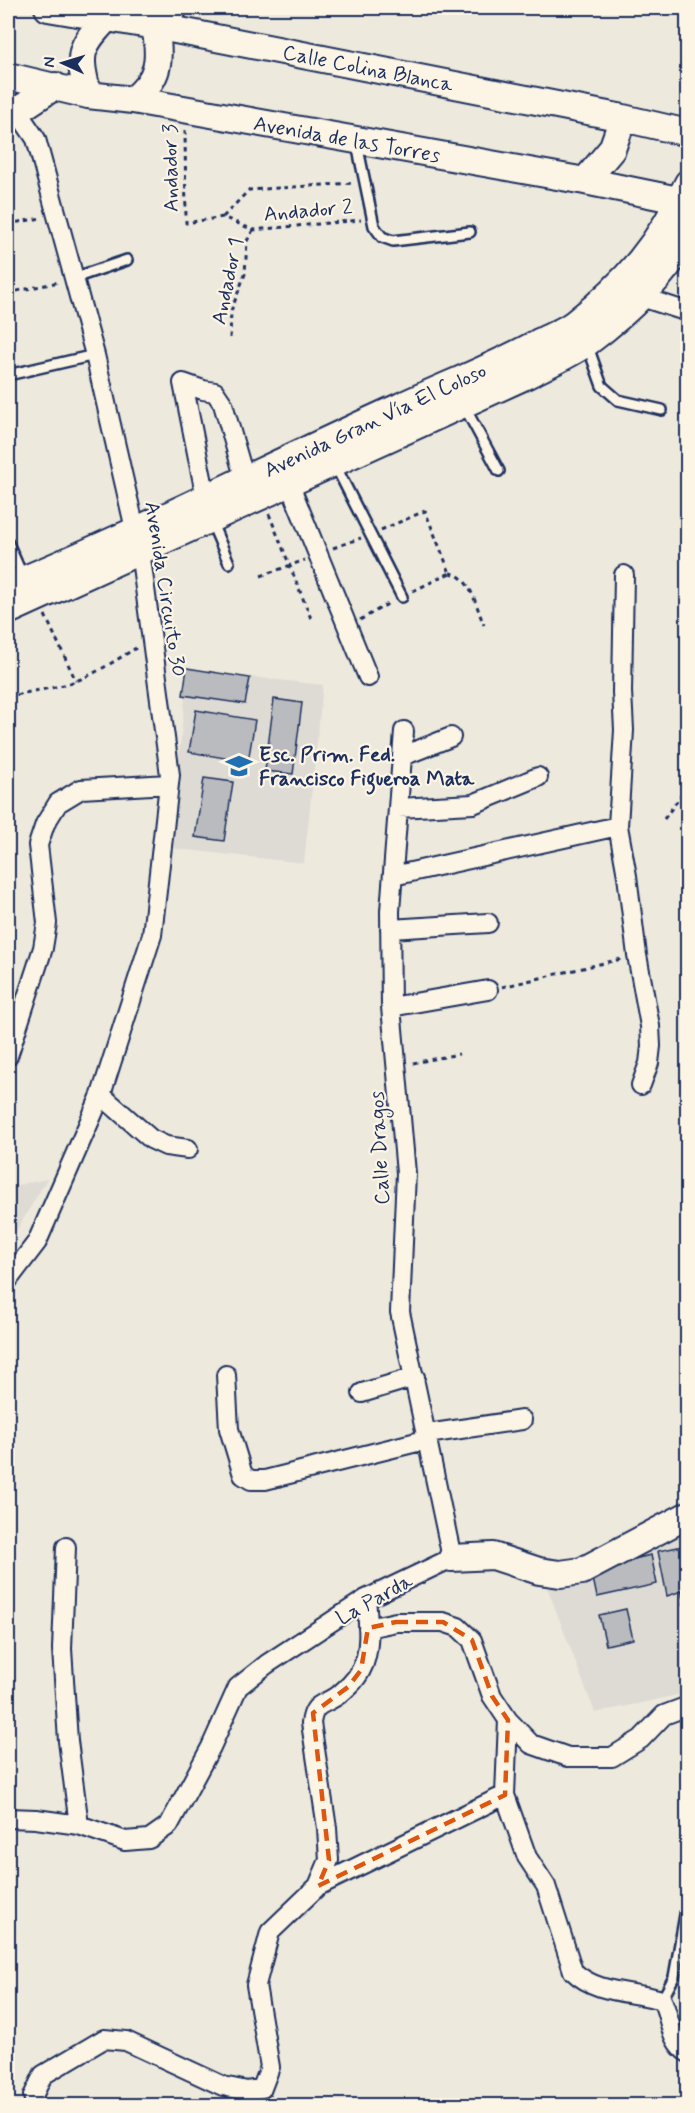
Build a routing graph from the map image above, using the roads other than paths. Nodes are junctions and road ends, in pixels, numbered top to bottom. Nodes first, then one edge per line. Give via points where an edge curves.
1 (48, 8) edge
2 (174, 8) edge
3 (107, 18) junction
4 (155, 26) junction
5 (12, 80) edge
6 (55, 86) junction
7 (88, 94) junction
8 (133, 100) junction
9 (11, 110) edge
10 (623, 118) junction
11 (687, 133) edge
12 (357, 141) junction
13 (585, 181) junction
14 (685, 195) edge
15 (471, 232) dead end
16 (687, 235) edge
17 (127, 260) dead end
18 (669, 260) edge
19 (74, 278) junction
20 (641, 297) junction
21 (687, 312) edge
22 (586, 343) junction
23 (95, 355) junction
24 (8, 375) edge
25 (463, 404) junction
26 (662, 410) dead end
27 (334, 462) junction
28 (499, 471) dead end
29 (289, 483) junction
30 (253, 488) junction
31 (208, 508) junction
32 (138, 540) junction
33 (8, 543) edge
34 (228, 563) dead end
35 (624, 574) dead end
36 (23, 588) edge
37 (402, 597) dead end
38 (8, 611) edge
39 (368, 676) dead end
40 (405, 731) dead end
41 (451, 737) dead end
42 (403, 756) junction
43 (538, 777) dead end
44 (169, 784) junction
45 (398, 808) junction
46 (618, 826) junction
47 (393, 876) junction
48 (488, 923) dead end
49 (390, 929) junction
50 (488, 990) road end
51 (391, 1007) junction
52 (8, 1056) edge
53 (641, 1085) dead end
54 (100, 1095) junction
55 (188, 1149) dead end
56 (8, 1280) edge
57 (225, 1374) dead end
58 (415, 1377) junction
59 (362, 1394) dead end
60 (522, 1420) dead end
61 (428, 1437) junction
62 (687, 1515) edge
63 (66, 1547) dead end
64 (452, 1558) junction
65 (366, 1599) junction
66 (368, 1628) junction
67 (687, 1706) edge
68 (508, 1720) junction
69 (505, 1795) junction
70 (8, 1818) edge
71 (79, 1825) junction
72 (318, 1886) junction
73 (687, 1898) edge
74 (662, 2000) junction
75 (687, 2053) edge
76 (36, 2106) edge

1 - 3 main road, Calle Colina Blanca
2 - 4 main road
3 - 4 main road, Calle Colina Blanca
3 - 7 main road via 83,48 82,67
4 - 8 main road via 157,72
4 - 10 main road, Calle Colina Blanca
5 - 6 main road, Avenida de las Torres
6 - 7 main road, Avenida de las Torres
6 - 9 main road
7 - 8 main road, Avenida de las Torres
8 - 12 main road, Avenida de las Torres
9 - 19 street, Avenida Circuito 30 via 36,139
10 - 11 main road, Calle Colina Blanca
10 - 13 main road via 612,149
12 - 13 main road, Avenida de las Torres
12 - 15 lane via 374,226 382,237 393,241
13 - 14 main road, Avenida de las Torres
14 - 18 main road, Avenida Gran Vía El Coloso via 666,228
16 - 18 main road, Avenida Gran Vía El Coloso
17 - 19 lane
18 - 20 main road, Avenida Gran Vía El Coloso
18 - 30 main road, Avenida Gran Vía El Coloso via 627,278 573,324 513,357 398,407
19 - 23 street, Avenida Circuito 30
20 - 21 street
20 - 22 main road, Avenida Gran Vía El Coloso
22 - 25 main road, Avenida Gran Vía El Coloso via 523,378
22 - 26 lane via 602,386 611,394 618,400
23 - 24 lane
23 - 32 street, Avenida Circuito 30
25 - 27 main road, Avenida Gran Vía El Coloso
25 - 28 lane
27 - 29 main road, Avenida Gran Vía El Coloso
27 - 37 lane
29 - 30 main road, Avenida Gran Vía El Coloso
29 - 39 street
30 - 31 main road, Avenida Gran Vía El Coloso
30 - 31 street via 223,404 214,392 183,383
31 - 32 main road, Avenida Gran Vía El Coloso
31 - 34 lane
32 - 36 main road, Avenida Gran Vía El Coloso
32 - 44 street, Avenida Circuito 30
33 - 36 lane
35 - 46 street via 624,730
36 - 38 main road, Avenida Gran Vía El Coloso
40 - 42 street, Calle Dragos
41 - 42 street
42 - 45 street, Calle Dragos
43 - 45 street via 473,804
44 - 52 street via 81,789 58,803 45,824 38,845 46,923 44,948
44 - 54 street, Avenida Circuito 30 via 152,935
45 - 47 street, Calle Dragos
46 - 47 street
46 - 53 street via 650,1026 649,1063
47 - 49 street, Calle Dragos
48 - 49 street
49 - 51 street, Calle Dragos
50 - 51 street
51 - 58 street, Calle Dragos via 406,1173 400,1312
54 - 55 street via 152,1139
54 - 56 street, Avenida Circuito 30 via 37,1242
57 - 61 street via 229,1429 243,1475 251,1480 265,1480
58 - 59 street
58 - 61 street, Calle Dragos
60 - 61 street
61 - 64 street, Calle Dragos
62 - 64 main road, La Parda via 582,1571 560,1574 493,1556
63 - 71 street via 62,1649
64 - 65 street, La Parda
65 - 66 street
65 - 71 street, La Parda via 238,1687 169,1826 149,1839 125,1841
66 - 68 street via 396,1622 443,1622 458,1628 472,1640 492,1696
66 - 72 street via 362,1670 335,1698 319,1705 311,1723 329,1860
67 - 68 street via 664,1715 640,1739 612,1757 568,1757 531,1744
68 - 69 street
69 - 72 street
69 - 74 street via 527,1857 546,1886 573,1971 592,1985
70 - 71 street
72 - 76 street via 270,1932 256,1985 270,2067 262,2088 247,2091 223,2086 126,2041 104,2039 43,2075 33,2096
73 - 74 lane via 674,1977
74 - 75 street via 673,2038

